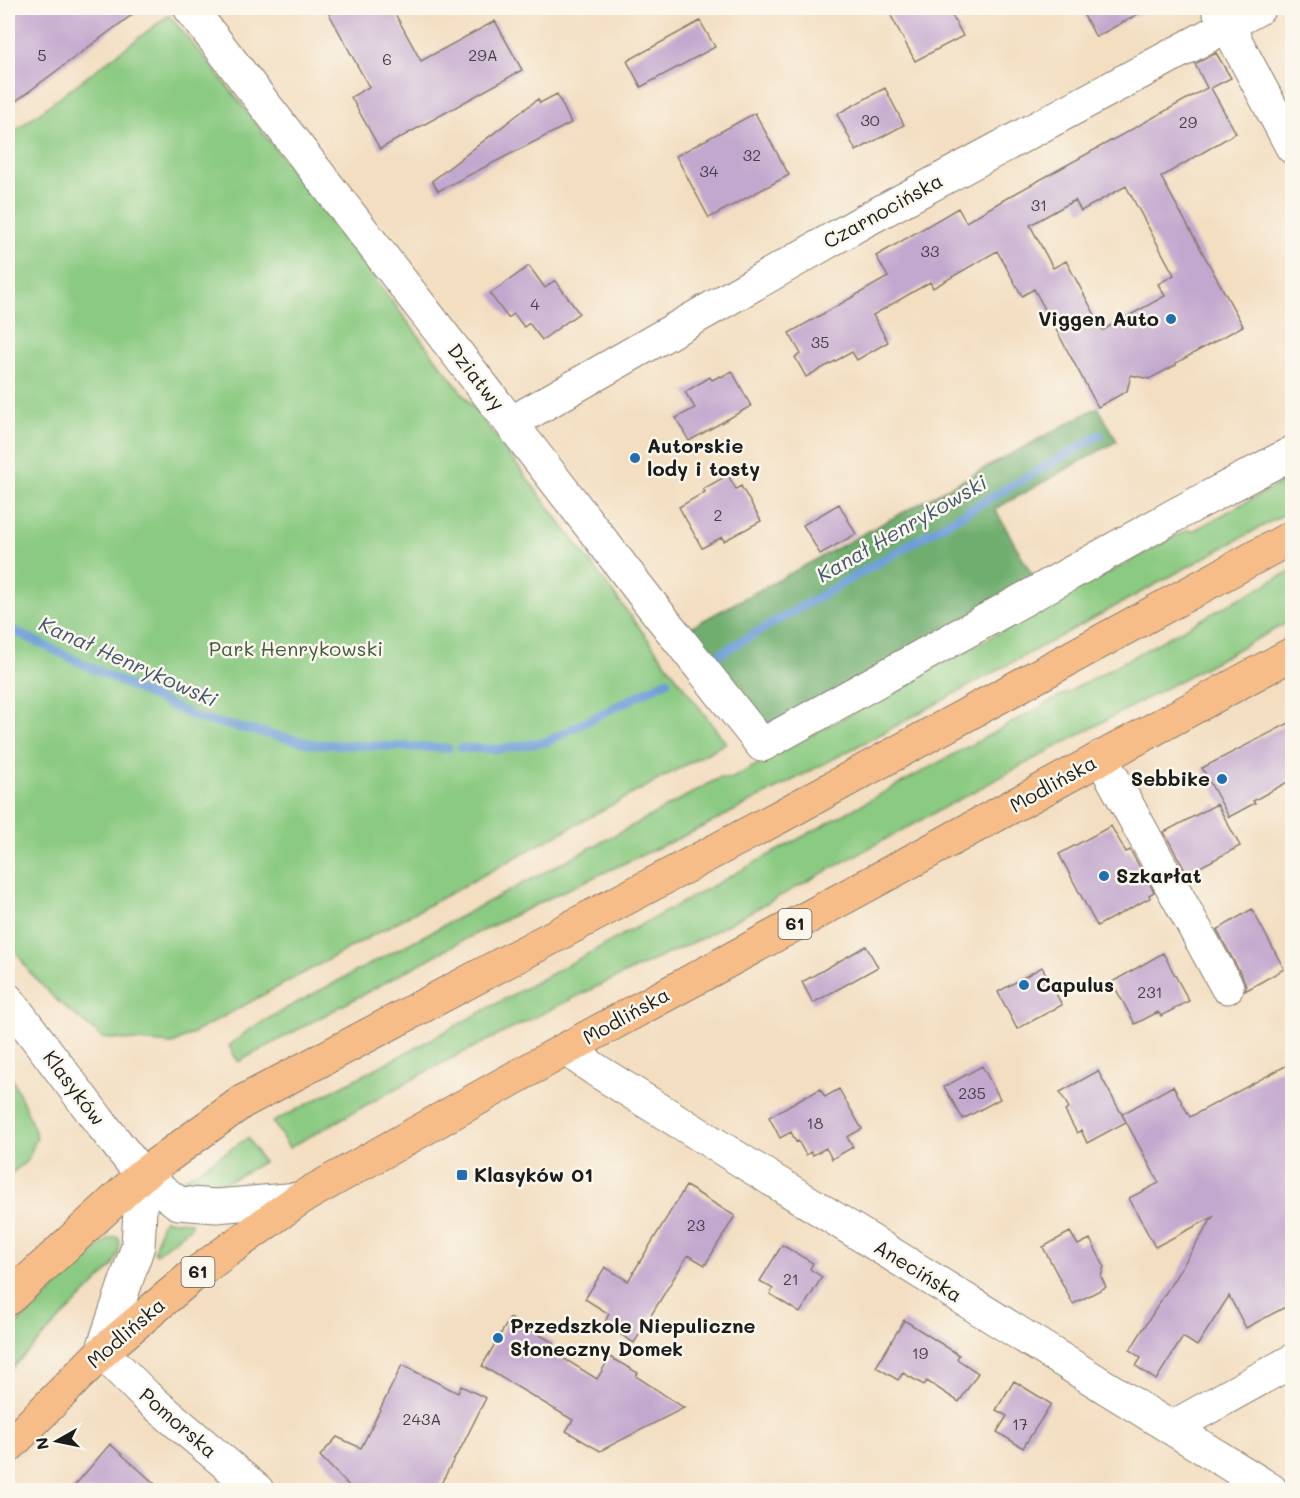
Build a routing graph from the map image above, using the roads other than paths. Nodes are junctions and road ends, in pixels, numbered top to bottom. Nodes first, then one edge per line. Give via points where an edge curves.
1 (190, 8) edge
2 (1259, 8) edge
3 (1223, 16) edge
4 (1293, 147) edge
5 (511, 423) junction
6 (1293, 453) edge
7 (1293, 537) edge
8 (1293, 654) edge
9 (1101, 758) junction
10 (1227, 987) dead end
11 (8, 1000) edge
12 (566, 1049) junction
13 (142, 1175) junction
14 (299, 1199) junction
15 (8, 1299) edge
16 (102, 1353) junction
17 (1293, 1361) edge
18 (1171, 1428) junction
19 (8, 1446) edge
20 (256, 1491) edge
21 (1271, 1491) edge

1 - 5 street, Dziatwy
2 - 3 street, Czarnocińska
3 - 4 street
3 - 5 street, Czarnocińska
5 - 6 street, Dziatwy via 762,745
7 - 13 main road via 779,817 242,1102
8 - 9 main road, Modlińska / 61
9 - 10 street
9 - 12 main road, Modlińska / 61
11 - 13 street, Klasyków
12 - 14 main road, Modlińska / 61
12 - 18 street, Anecińska
13 - 14 street, Klasyków via 178,1203 216,1206
13 - 15 main road
13 - 16 street via 138,1246
14 - 16 main road, Modlińska / 61 via 191,1277
16 - 19 main road, Modlińska / 61
16 - 20 street, Pomorska
17 - 18 street
18 - 21 street, Anecińska

